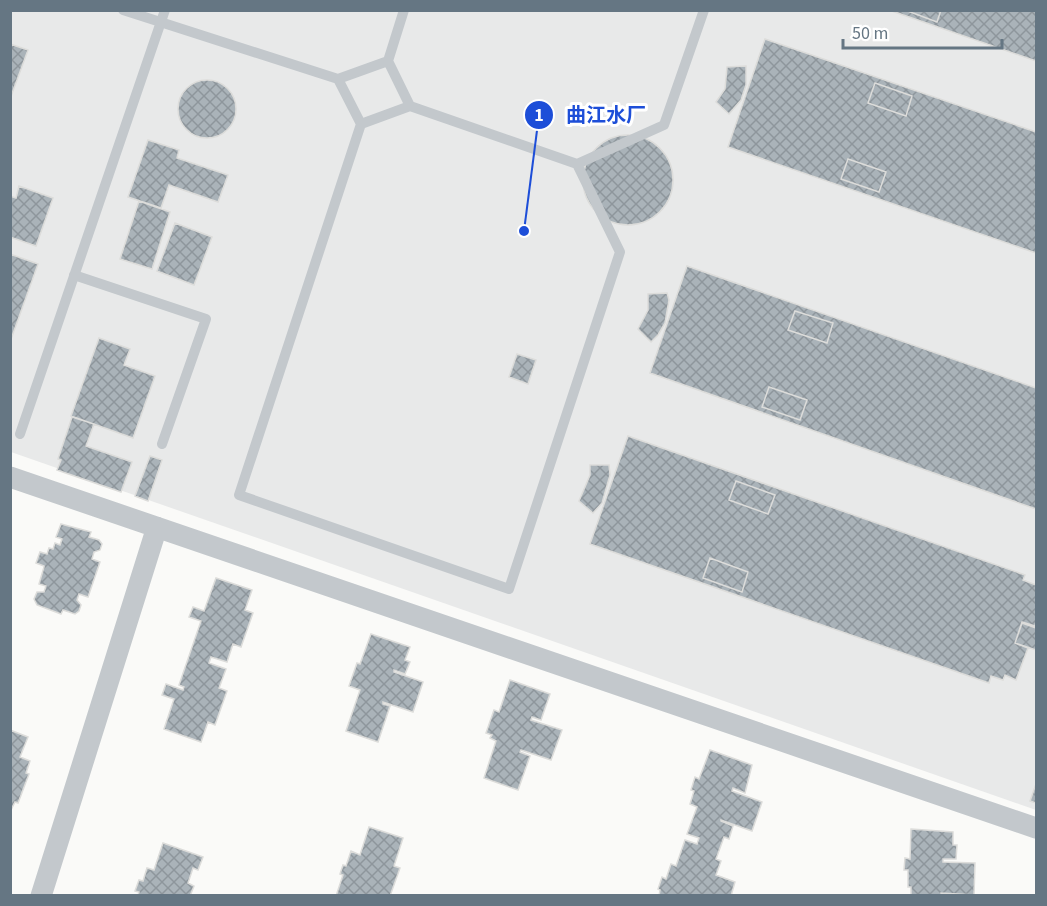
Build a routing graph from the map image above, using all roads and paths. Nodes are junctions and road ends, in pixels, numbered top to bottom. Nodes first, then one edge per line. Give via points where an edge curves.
1 (123, 10) edge
2 (165, 10) edge
3 (405, 10) edge
4 (704, 10) edge
5 (161, 23) junction
6 (387, 61) junction
7 (338, 79) junction
8 (410, 106) junction
9 (361, 124) junction
10 (577, 164) junction
11 (75, 275) junction
12 (20, 434) dead end
13 (162, 444) dead end
14 (10, 477) edge
15 (157, 527) junction
16 (1036, 828) edge
17 (41, 896) edge

1 - 5 lane
2 - 5 lane
3 - 6 lane
4 - 10 lane via 664,125
5 - 7 lane
5 - 11 lane
6 - 7 lane
6 - 8 lane
7 - 9 lane
8 - 9 lane
8 - 10 lane
9 - 10 lane via 239,495 509,589 620,252
11 - 12 lane
11 - 13 lane via 206,319
14 - 15 street
15 - 16 street
15 - 17 street

